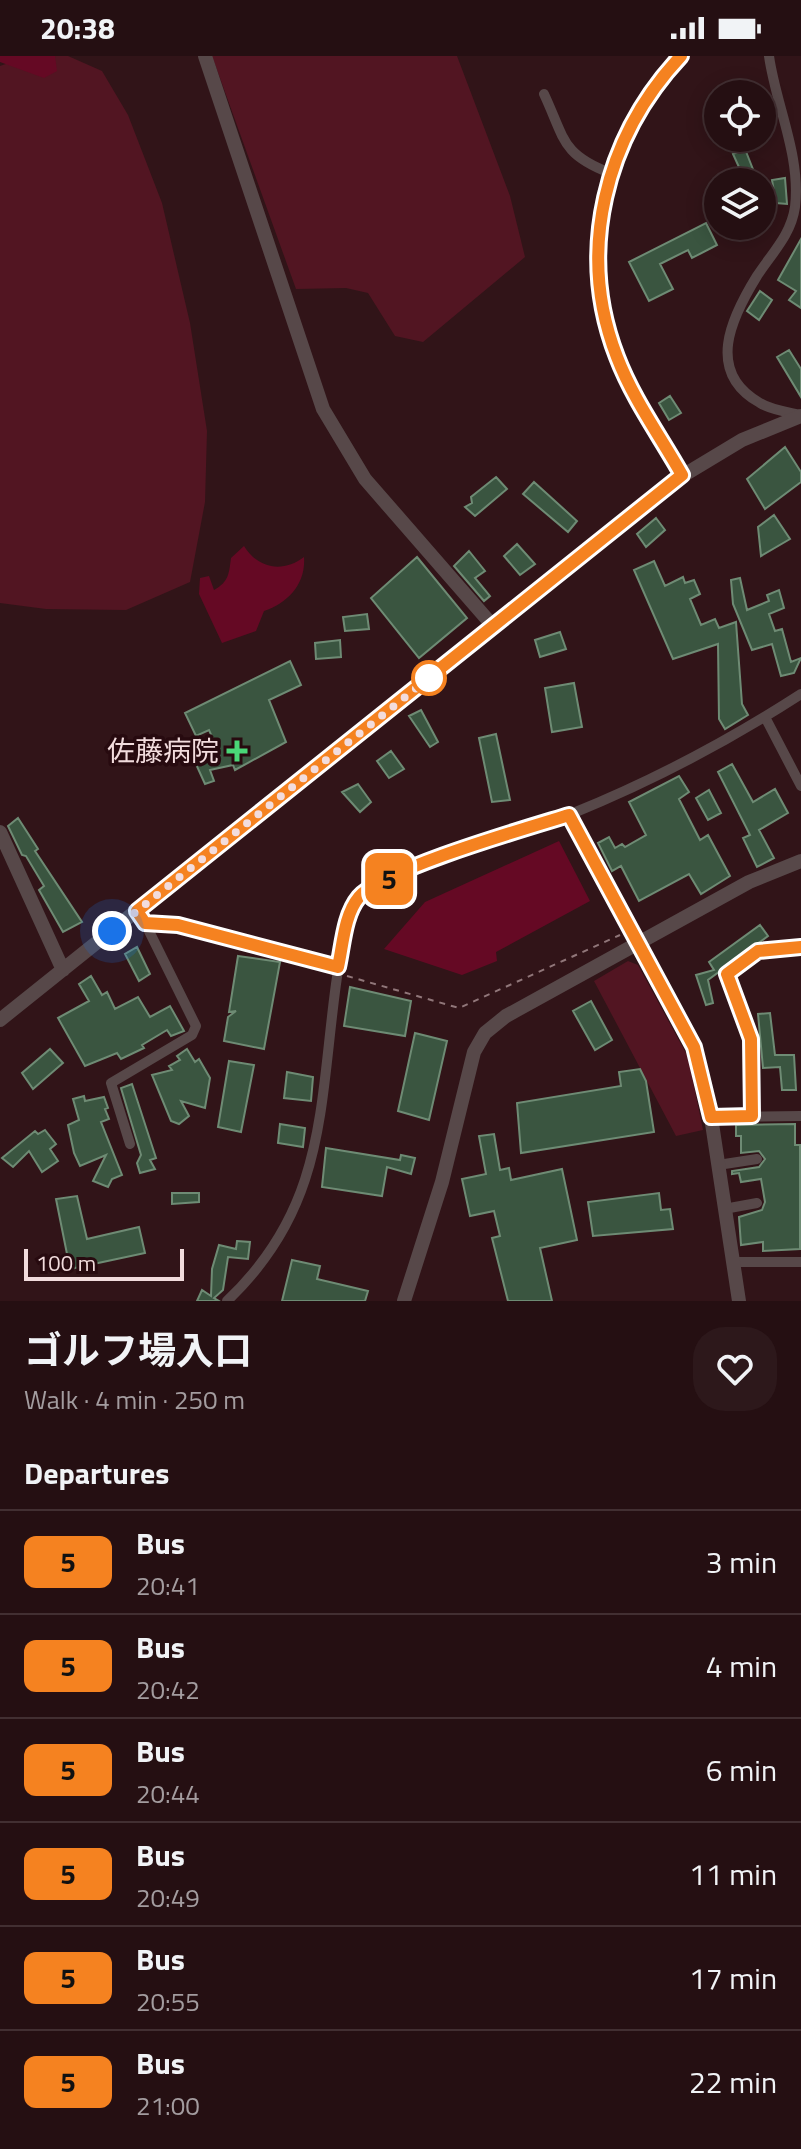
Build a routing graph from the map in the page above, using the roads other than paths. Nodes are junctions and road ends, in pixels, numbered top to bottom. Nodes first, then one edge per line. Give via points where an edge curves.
1 (205, 56) edge
2 (681, 56) edge
3 (769, 56) edge
4 (544, 94) dead end
5 (791, 147) junction
6 (801, 157) edge
7 (610, 173) junction
8 (801, 415) edge
9 (682, 475) junction
10 (493, 626) junction
11 (801, 694) edge
12 (765, 717) junction
13 (801, 786) edge
14 (569, 815) junction
15 (0, 832) edge
16 (801, 861) edge
17 (141, 917) junction
18 (639, 943) junction
19 (801, 947) edge
20 (338, 967) junction
21 (63, 970) junction
22 (0, 1020) edge
23 (752, 1116) junction
24 (801, 1116) edge
25 (711, 1117) junction
26 (130, 1144) dead end
27 (757, 1159) dead end
28 (718, 1165) junction
29 (757, 1203) dead end
30 (724, 1209) junction
31 (732, 1262) junction
32 (801, 1262) edge
33 (227, 1301) edge
34 (404, 1301) edge
35 (739, 1301) edge

1 - 10 street via 323,409 365,479
2 - 7 street via 631,122
3 - 5 street
4 - 7 street via 570,151 578,160
5 - 6 street
5 - 8 street via 796,190 789,228 739,309 725,346 733,378 746,394 762,405
7 - 9 street via 598,247 605,319 630,386
8 - 9 street via 742,440
9 - 10 street
10 - 17 street
11 - 12 street
12 - 13 street
12 - 14 street
14 - 18 street
14 - 20 street via 477,843 361,895 351,909
15 - 21 street
16 - 18 street via 749,882
17 - 20 street
17 - 21 street
17 - 26 street via 196,1026 192,1035 111,1083
18 - 25 street via 694,1047
18 - 34 street via 485,1033 466,1077 442,1182
19 - 23 street via 758,951 727,974 751,1039
20 - 33 street via 317,1134 304,1190 282,1234
21 - 22 street
23 - 24 street
23 - 25 street
25 - 28 street
27 - 28 street
28 - 30 street
29 - 30 street
30 - 31 street
31 - 32 street
31 - 35 street

